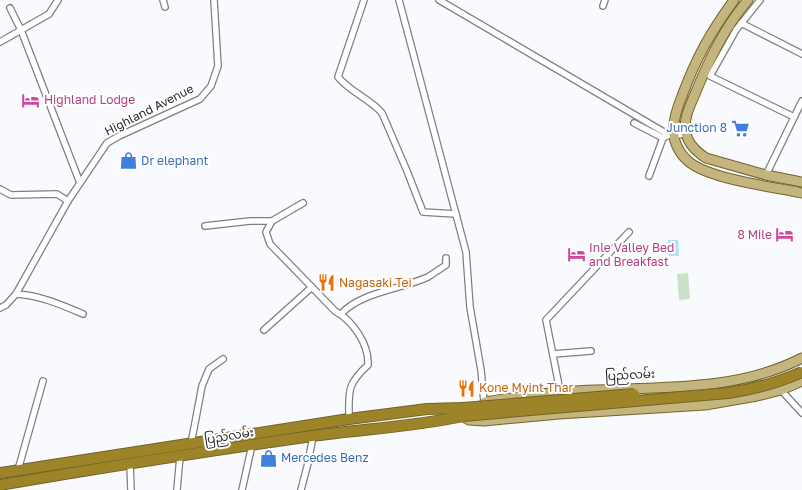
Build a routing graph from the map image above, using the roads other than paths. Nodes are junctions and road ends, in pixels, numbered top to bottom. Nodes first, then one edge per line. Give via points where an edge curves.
1 (58, 0) edge
2 (163, 0) edge
3 (214, 0) edge
4 (364, 0) edge
5 (399, 0) edge
6 (439, 0) edge
7 (734, 0) edge
8 (760, 0) edge
9 (744, 1) edge
10 (165, 7) dead end
11 (10, 8) dead end
12 (741, 23) junction
13 (21, 30) junction
14 (0, 42) edge
15 (802, 54) edge
16 (802, 101) edge
17 (794, 117) junction
18 (634, 123) dead end
19 (686, 133) junction
20 (669, 136) junction
21 (766, 175) junction
22 (649, 176) dead end
23 (802, 182) edge
24 (80, 183) junction
25 (0, 190) edge
26 (802, 193) edge
27 (68, 201) junction
28 (303, 204) dead end
29 (456, 214) junction
30 (272, 222) junction
31 (205, 226) dead end
32 (629, 232) dead end
33 (446, 258) dead end
34 (312, 287) junction
35 (16, 294) junction
36 (0, 308) edge
37 (83, 314) dead end
38 (340, 314) junction
39 (264, 330) dead end
40 (590, 351) dead end
41 (553, 354) junction
42 (802, 358) edge
43 (223, 359) dead end
44 (802, 365) edge
45 (785, 367) junction
46 (802, 372) edge
47 (43, 381) dead end
48 (802, 381) edge
49 (781, 390) junction
50 (560, 392) junction
51 (484, 402) junction
52 (461, 412) junction
53 (802, 413) edge
54 (349, 419) junction
55 (313, 436) junction
56 (191, 444) junction
57 (252, 445) junction
58 (180, 456) junction
59 (130, 463) junction
60 (18, 470) junction
61 (0, 473) edge
62 (0, 485) edge
63 (11, 486) edge
64 (131, 490) edge
65 (176, 490) edge
66 (242, 490) edge
67 (301, 490) edge

1 - 13 street via 50,14
2 - 10 street
3 - 24 street, Highland Avenue via 218,66 211,86 200,99 112,139
4 - 29 street via 338,77 346,87 376,106 382,113 423,212
5 - 29 street
6 - 20 street
7 - 20 main road via 706,39
8 - 12 street
9 - 19 main road via 709,58 688,113
11 - 13 street
12 - 15 street
12 - 17 street via 710,76
13 - 14 street
13 - 24 street
16 - 17 street
17 - 21 street
18 - 20 street
19 - 20 street
19 - 21 main road via 690,144 706,158
20 - 22 street
20 - 26 main road via 686,159 709,172 760,186
21 - 23 main road
24 - 27 street, Highland Avenue
25 - 27 street via 11,195 57,194
27 - 35 street, Highland Avenue
28 - 30 street
29 - 51 street via 466,252 470,307
30 - 31 street via 250,221
30 - 34 street via 266,232 270,244
32 - 41 street via 546,320
33 - 38 street via 446,265 428,277 363,300
34 - 38 street
34 - 39 street
35 - 36 street, Highland Avenue
35 - 37 street via 44,299
38 - 54 street via 362,340 369,355 368,365 359,373 349,390
40 - 41 street
41 - 50 street
42 - 45 main road, ပြည်လမ်း
43 - 56 street via 209,369 202,386
44 - 52 highway, ပြည်လမ်း, bridge via 783,375 749,384
45 - 49 main road
45 - 50 main road, ပြည်လမ်း via 722,382
46 - 52 highway, ပြည်လမ်း, bridge via 758,389 728,393
47 - 60 street
48 - 49 main road, ပြည်လမ်း
49 - 52 main road, ပြည်လမ်း via 705,405 484,421 469,420
49 - 53 street
50 - 51 main road, ပြည်လမ်း
51 - 52 main road, ပြည်လမ်း
52 - 54 highway, ပြည်လမ်း via 427,409
52 - 55 highway, ပြည်လမ်း via 428,423
54 - 56 highway, ပြည်လမ်း
55 - 57 highway, ပြည်လမ်း
55 - 67 street
56 - 60 highway, ပြည်လမ်း
57 - 58 highway, ပြည်လမ်း
57 - 66 street
58 - 59 highway, ပြည်လမ်း
58 - 65 street
59 - 63 highway, ပြည်လမ်း
59 - 64 street
60 - 61 highway, ပြည်လမ်း
62 - 63 highway, ပြည်လမ်း

